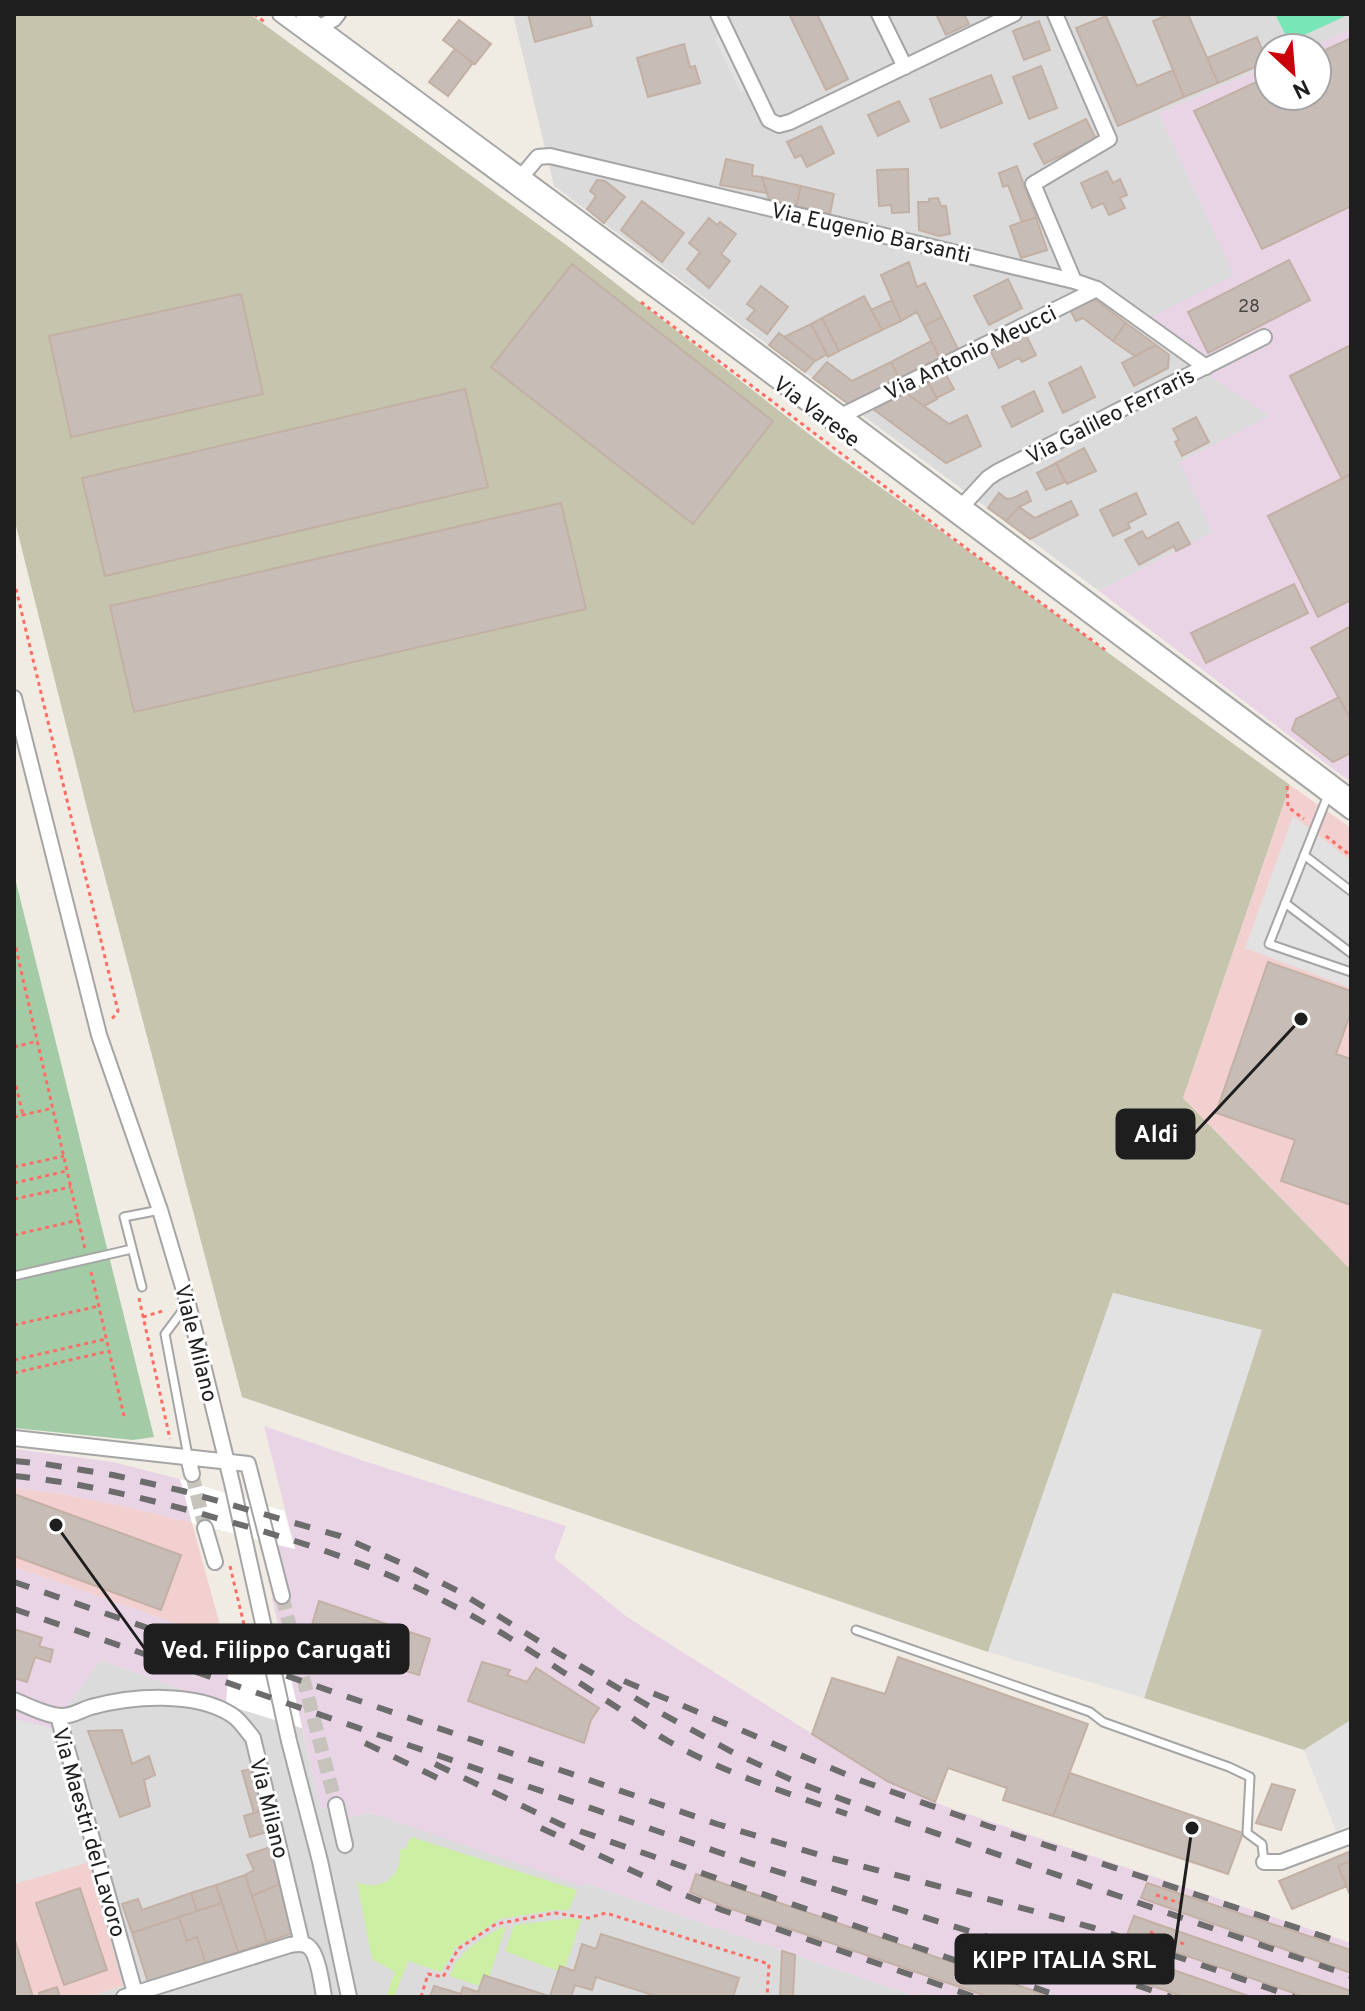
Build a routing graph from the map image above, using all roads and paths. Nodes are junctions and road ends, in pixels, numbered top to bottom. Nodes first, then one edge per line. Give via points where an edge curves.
1 (254, 14) edge
2 (280, 14) edge
3 (303, 14) edge
4 (338, 14) edge
5 (718, 14) edge
6 (879, 14) edge
7 (1014, 14) edge
8 (1055, 14) edge
9 (321, 20) edge
10 (266, 23) dead end
11 (905, 67) junction
12 (522, 176) junction
13 (1074, 281) junction
14 (1097, 289) junction
15 (641, 302) dead end
16 (1264, 337) dead end
17 (1206, 367) junction
18 (843, 415) junction
19 (963, 505) junction
20 (14, 581) edge
21 (1113, 656) dead end
22 (14, 698) edge
23 (1287, 787) dead end
24 (1328, 795) junction
25 (1351, 797) edge
26 (1351, 812) edge
27 (1315, 828) junction
28 (1304, 855) junction
29 (1351, 856) edge
30 (1351, 891) edge
31 (1285, 903) junction
32 (14, 940) edge
33 (1351, 953) edge
34 (16, 954) edge
35 (1351, 972) edge
36 (99, 1035) junction
37 (38, 1041) junction
38 (14, 1047) edge
39 (14, 1078) edge
40 (16, 1094) edge
41 (23, 1115) junction
42 (14, 1117) edge
43 (64, 1156) dead end
44 (14, 1167) edge
45 (67, 1171) dead end
46 (14, 1183) edge
47 (71, 1187) dead end
48 (14, 1199) edge
49 (160, 1210) junction
50 (79, 1220) dead end
51 (14, 1235) edge
52 (132, 1249) junction
53 (14, 1276) edge
54 (142, 1287) joint
55 (188, 1304) junction
56 (99, 1306) dead end
57 (14, 1325) edge
58 (106, 1339) dead end
59 (109, 1351) dead end
60 (14, 1360) edge
61 (14, 1373) edge
62 (14, 1438) edge
63 (188, 1457) junction
64 (227, 1463) junction
65 (192, 1474) tunnel mouth
66 (205, 1528) tunnel mouth
67 (215, 1562) joint
68 (282, 1596) tunnel mouth
69 (856, 1630) dead end
70 (250, 1651) dead end
71 (14, 1700) edge
72 (58, 1716) junction
73 (336, 1805) tunnel mouth
74 (1351, 1836) edge
75 (345, 1845) dead end
76 (1264, 1862) joint
77 (1156, 1895) dead end
78 (1180, 1903) dead end
79 (1150, 1932) dead end
80 (302, 1944) junction
81 (1187, 1945) dead end
82 (1138, 1969) dead end
83 (1173, 1982) dead end
84 (130, 1995) edge
85 (324, 1997) edge
86 (349, 1997) edge
87 (421, 1997) edge
88 (767, 1997) edge

1 - 10 path
2 - 24 street, Via Varese
3 - 9 street, Via Varese
4 - 9 street
5 - 11 street via 769,120 779,125
6 - 11 street
7 - 11 street
8 - 13 street via 1109,139 1033,184
9 - 12 street, Via Varese
12 - 13 street, Via Eugenio Barsanti via 538,157 550,156
12 - 18 street, Via Varese
13 - 14 street, Via Eugenio Barsanti
14 - 17 street, Via Eugenio Barsanti
14 - 18 street, Via Antonio Meucci
15 - 21 path
16 - 17 street, Via Galileo Ferraris
17 - 19 street, Via Galileo Ferraris via 997,472
18 - 19 street, Via Varese
19 - 25 street, Via Varese
20 - 36 path via 118,1011
22 - 36 street, Viale Milano
23 - 27 path via 1288,807
24 - 26 street, Via Varese
24 - 27 lane
27 - 28 lane
27 - 29 path
28 - 30 lane
28 - 31 lane
31 - 33 lane
31 - 35 lane via 1269,944
32 - 34 path
34 - 37 path
36 - 49 street, Viale Milano
37 - 38 path
37 - 41 path via 53,1108
39 - 40 path
40 - 41 path
41 - 42 path
43 - 44 path
45 - 46 path
47 - 48 path
49 - 52 lane via 124,1217
49 - 55 street, Viale Milano
50 - 51 path
52 - 53 lane
52 - 54 lane
54 - 63 path via 139,1298 169,1437
55 - 63 lane via 165,1334
55 - 64 street, Viale Milano
56 - 57 path
58 - 60 path
59 - 61 path
62 - 63 street
63 - 64 street
63 - 65 street
64 - 68 street via 248,1464
64 - 86 street, Viale Milano
66 - 67 street
67 - 70 path via 230,1565
69 - 76 lane via 1090,1712 1103,1722 1250,1777 1247,1833 1262,1844
71 - 72 street, Via Maestri del Lavoro
72 - 80 street, Via Milano via 112,1703 183,1697 234,1716 253,1738
72 - 84 street, Via Maestri del Lavoro
73 - 75 street
74 - 76 street via 1281,1862
77 - 78 path
79 - 81 path
80 - 84 street
80 - 85 street, Via Milano via 315,1956
82 - 83 path
87 - 88 path via 428,1974 443,1977 458,1949 496,1924 555,1913 588,1918 606,1913 769,1964

